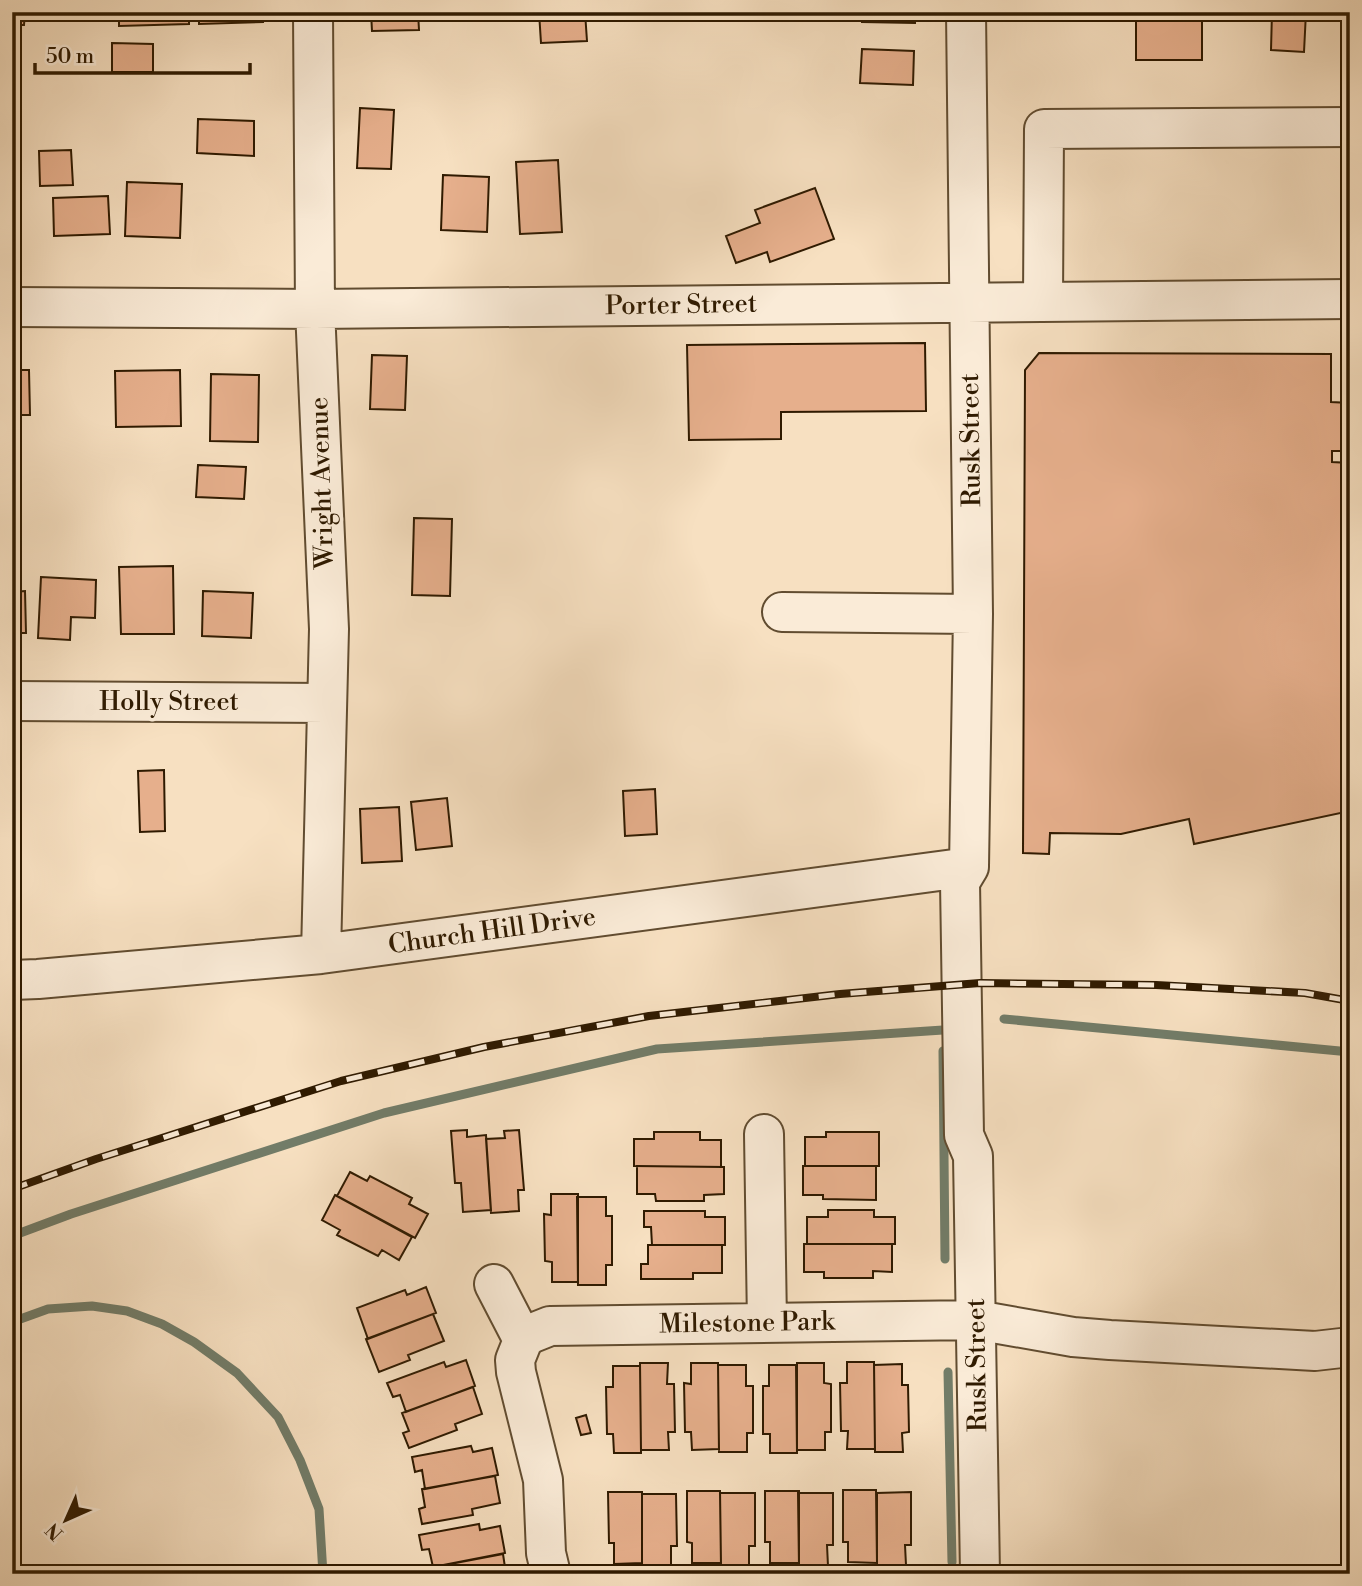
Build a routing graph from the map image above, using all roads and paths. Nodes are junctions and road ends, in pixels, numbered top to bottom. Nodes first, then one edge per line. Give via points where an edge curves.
1 (313, 12) edge
2 (966, 12) edge
3 (1350, 127) edge
4 (1350, 299) edge
5 (1043, 302) junction
6 (969, 303) junction
7 (12, 307) edge
8 (315, 309) junction
9 (782, 612) dead end
10 (973, 614) junction
11 (12, 701) edge
12 (326, 703) junction
13 (970, 867) junction
14 (321, 954) junction
15 (12, 980) edge
16 (764, 1134) dead end
17 (494, 1284) dead end
18 (976, 1320) junction
19 (767, 1323) junction
20 (523, 1340) junction
21 (1350, 1347) edge
22 (551, 1574) edge
23 (980, 1574) edge

1 - 8 street, Wright Avenue
2 - 6 street, Rusk Street
3 - 5 street via 1044,129
4 - 5 street, Porter Street
5 - 6 street, Porter Street
6 - 8 street, Porter Street
6 - 10 street, Rusk Street
7 - 8 street, Porter Street
8 - 12 street, Wright Avenue via 329,629
9 - 10 street
10 - 13 street, Rusk Street
11 - 12 street, Holly Street
12 - 14 street, Wright Avenue
13 - 14 street, Church Hill Drive
13 - 18 street, Rusk Street via 980,880
14 - 15 street, Church Hill Drive
16 - 19 street
17 - 20 street
18 - 19 street, Milestone Park
18 - 21 street, Milestone Park via 1110,1340 1315,1351
18 - 23 street, Rusk Street
19 - 20 street, Milestone Park via 550,1326
20 - 22 street via 515,1360 516,1372 543,1480

